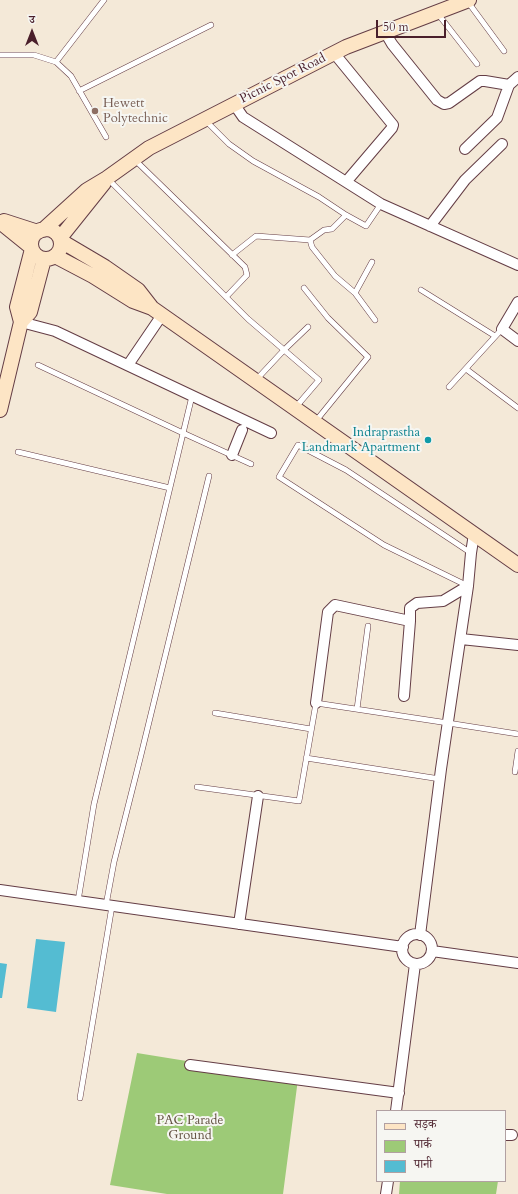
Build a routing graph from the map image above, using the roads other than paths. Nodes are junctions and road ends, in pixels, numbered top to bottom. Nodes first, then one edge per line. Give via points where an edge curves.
1 (104, 0) edge
2 (468, 0) edge
3 (437, 13) junction
4 (211, 25) dead end
5 (384, 32) junction
6 (504, 52) dead end
7 (334, 53) junction
8 (0, 55) edge
9 (56, 62) junction
10 (477, 64) dead end
11 (518, 77) edge
12 (509, 85) junction
13 (80, 91) junction
14 (234, 104) junction
15 (205, 120) junction
16 (106, 137) dead end
17 (502, 144) dead end
18 (465, 149) dead end
19 (134, 159) junction
20 (107, 178) junction
21 (346, 182) junction
22 (381, 204) junction
23 (346, 215) junction
24 (0, 221) edge
25 (430, 226) junction
26 (40, 231) junction
27 (60, 239) junction
28 (310, 240) junction
29 (32, 248) junction
30 (232, 255) junction
31 (49, 258) junction
32 (372, 262) dead end
33 (518, 265) edge
34 (304, 288) dead end
35 (421, 290) dead end
36 (355, 292) junction
37 (226, 296) junction
38 (518, 302) edge
39 (157, 312) junction
40 (375, 320) dead end
41 (21, 322) junction
42 (308, 327) dead end
43 (498, 333) junction
44 (518, 341) edge
45 (284, 350) junction
46 (38, 365) dead end
47 (128, 365) junction
48 (466, 369) junction
49 (255, 381) junction
50 (449, 387) dead end
51 (2, 390) edge
52 (192, 396) junction
53 (294, 408) junction
54 (518, 408) edge
55 (0, 410) edge
56 (315, 422) junction
57 (242, 430) dead end
58 (183, 433) junction
59 (271, 434) dead end
60 (18, 452) dead end
61 (232, 455) junction
62 (251, 464) dead end
63 (209, 476) dead end
64 (170, 488) junction
65 (474, 534) junction
66 (471, 554) junction
67 (517, 561) edge
68 (468, 586) junction
69 (410, 621) junction
70 (368, 626) dead end
71 (460, 639) junction
72 (518, 645) edge
73 (404, 696) dead end
74 (316, 703) junction
75 (357, 709) junction
76 (215, 713) dead end
77 (448, 722) junction
78 (311, 729) junction
79 (518, 734) edge
80 (518, 751) edge
81 (306, 758) junction
82 (515, 772) dead end
83 (440, 779) junction
84 (197, 787) dead end
85 (258, 796) junction
86 (0, 890) edge
87 (78, 901) junction
88 (109, 906) junction
89 (239, 924) junction
90 (420, 935) junction
91 (402, 947) junction
92 (432, 951) junction
93 (518, 962) edge
94 (415, 964) junction
95 (190, 1065) dead end
96 (399, 1093) junction
97 (80, 1098) dead end
98 (396, 1110) edge
99 (388, 1182) edge
100 (386, 1194) edge

1 - 9 lane
2 - 3 street, Picnic Spot Road
2 - 6 lane
3 - 5 street, Picnic Spot Road
3 - 10 lane
4 - 13 lane
5 - 7 street, Picnic Spot Road
5 - 12 street via 437,100 444,104 480,81
7 - 14 street, Picnic Spot Road
7 - 21 street via 393,125
8 - 9 lane via 34,55
9 - 13 lane via 71,76
11 - 12 street
12 - 18 street via 497,118
13 - 16 lane
14 - 15 street, Picnic Spot Road
14 - 21 street via 243,117
15 - 19 street, Picnic Spot Road via 149,148
15 - 23 lane via 229,144 253,161 319,197
17 - 25 street via 465,180
19 - 20 street, Picnic Spot Road
19 - 30 lane
20 - 26 street, Picnic Spot Road via 87,190
20 - 27 street, Picnic Spot Road
20 - 37 lane
21 - 22 street
22 - 23 lane via 366,226
22 - 25 street
23 - 28 lane via 332,229 324,230
24 - 26 street
24 - 29 street
25 - 33 street
26 - 27 street via 55,232
26 - 29 street via 32,239
27 - 31 street via 61,248
27 - 39 street via 138,290
28 - 30 lane via 256,236
28 - 36 lane via 312,247 335,276
29 - 31 street via 36,256
29 - 41 street via 17,307
30 - 37 lane via 245,268 247,275
31 - 39 street via 93,276 133,302
31 - 41 street via 30,312
32 - 36 lane
34 - 56 lane via 328,318 368,357
35 - 43 lane
36 - 40 lane
37 - 45 lane
38 - 43 street
39 - 47 street
39 - 49 street
41 - 47 street via 55,331
41 - 51 street
42 - 45 lane
43 - 44 street
43 - 48 lane
45 - 49 lane
45 - 53 lane via 319,380
46 - 58 lane
47 - 52 street
48 - 50 lane
48 - 54 lane
49 - 53 street
51 - 55 street
52 - 58 lane
52 - 59 street
53 - 56 street
56 - 65 street
57 - 61 street
58 - 61 lane
58 - 64 lane
60 - 64 lane
61 - 62 lane
63 - 88 lane via 114,862
64 - 87 lane via 94,804
65 - 66 street
65 - 67 street
66 - 68 street
66 - 68 lane via 346,470 298,445 279,477 384,544
68 - 69 street via 443,601 418,603 410,608
68 - 71 street
69 - 73 street
69 - 74 street via 334,605 328,612
70 - 75 lane
71 - 72 street
71 - 77 street
74 - 75 lane
74 - 78 lane
75 - 77 lane
76 - 78 lane
77 - 79 lane
77 - 83 street
78 - 81 lane
80 - 82 lane
81 - 83 lane
81 - 85 lane via 299,801
83 - 90 street
84 - 85 lane
85 - 89 street
86 - 87 street
87 - 88 street
88 - 89 street
88 - 97 lane
89 - 91 street
90 - 91 street via 409,937
90 - 92 street via 429,941
91 - 94 street via 405,958
92 - 93 street
92 - 94 street via 430,958
94 - 96 street
95 - 96 street
96 - 98 street
99 - 100 street

